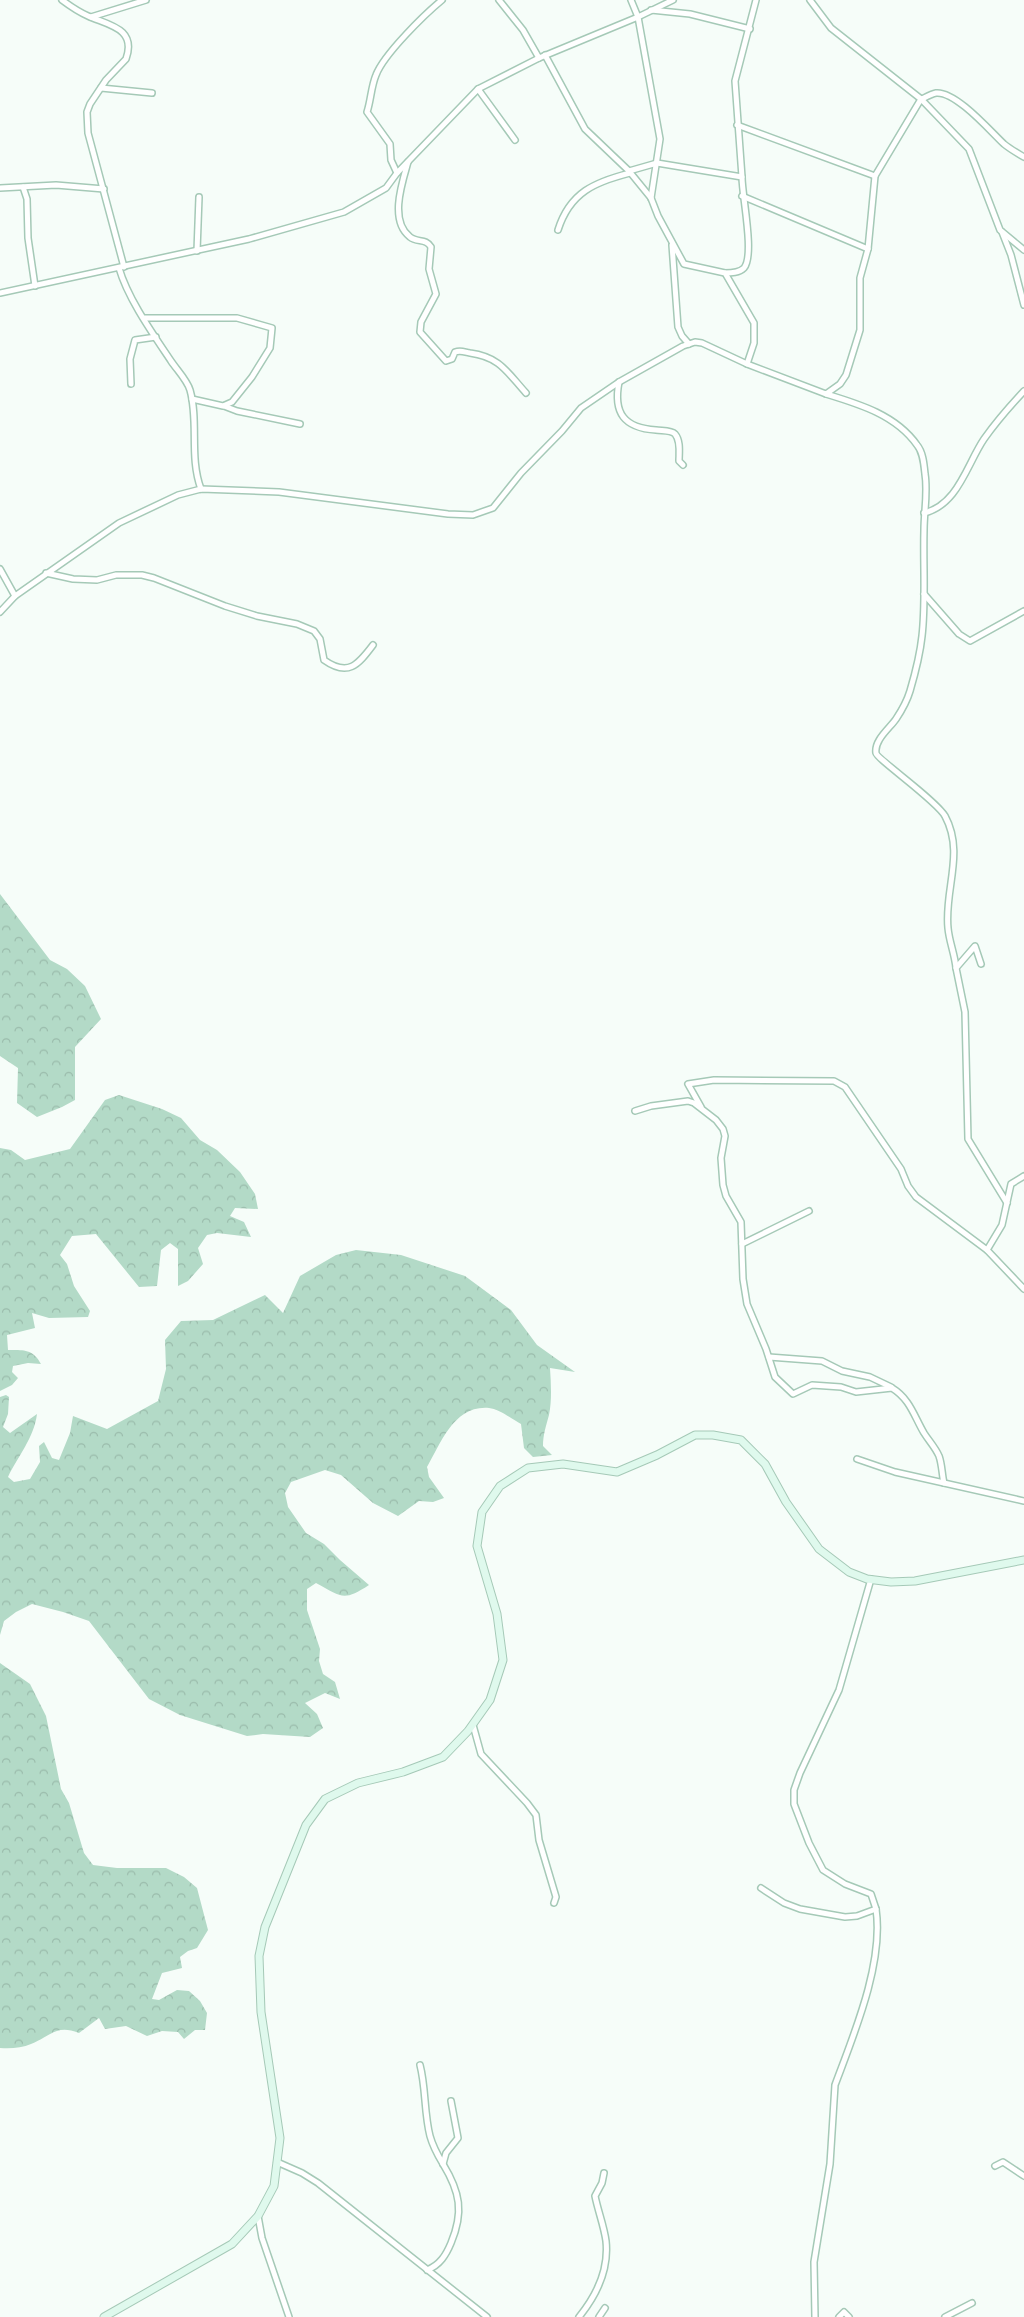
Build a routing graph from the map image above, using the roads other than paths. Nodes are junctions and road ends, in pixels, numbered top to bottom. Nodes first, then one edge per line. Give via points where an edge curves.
1 (62, 0) edge
2 (146, 0) edge
3 (442, 0) edge
4 (499, 0) edge
5 (631, 0) edge
6 (673, 0) edge
7 (756, 0) edge
8 (810, 0) edge
9 (651, 10) junction
10 (638, 16) junction
11 (90, 17) junction
12 (750, 29) junction
13 (542, 56) junction
14 (101, 88) junction
15 (478, 89) junction
16 (152, 93) dead end
17 (921, 99) junction
18 (737, 125) junction
19 (515, 140) dead end
20 (1024, 157) edge
21 (408, 162) junction
22 (657, 163) junction
23 (629, 172) junction
24 (397, 173) junction
25 (875, 176) junction
26 (742, 178) junction
27 (23, 187) junction
28 (0, 188) edge
29 (104, 189) junction
30 (742, 196) junction
31 (199, 197) dead end
32 (651, 198) junction
33 (558, 230) dead end
34 (1000, 230) junction
35 (672, 242) junction
36 (868, 249) junction
37 (1024, 250) edge
38 (197, 251) junction
39 (122, 267) junction
40 (725, 273) junction
41 (34, 286) junction
42 (0, 294) edge
43 (1024, 305) edge
44 (144, 318) junction
45 (156, 338) junction
46 (689, 344) junction
47 (748, 364) junction
48 (619, 382) junction
49 (131, 384) dead end
50 (1024, 391) edge
51 (526, 393) dead end
52 (826, 394) junction
53 (192, 399) junction
54 (223, 406) junction
55 (300, 424) dead end
56 (683, 465) dead end
57 (201, 489) junction
58 (924, 513) junction
59 (0, 569) edge
60 (46, 574) junction
61 (924, 594) junction
62 (15, 596) junction
63 (1024, 611) edge
64 (0, 612) edge
65 (374, 645) dead end
66 (981, 964) dead end
67 (956, 968) junction
68 (702, 1110) junction
69 (635, 1111) dead end
70 (1024, 1176) edge
71 (1006, 1203) junction
72 (809, 1211) dead end
73 (742, 1244) junction
74 (987, 1250) junction
75 (1024, 1289) edge
76 (766, 1349) junction
77 (780, 1357) junction
78 (769, 1358) junction
79 (892, 1388) junction
80 (857, 1460) dead end
81 (944, 1483) junction
82 (1024, 1501) edge
83 (1024, 1560) edge
84 (871, 1579) junction
85 (473, 1725) junction
86 (762, 1888) dead end
87 (554, 1902) dead end
88 (876, 1909) junction
89 (420, 2064) dead end
90 (450, 2101) dead end
91 (277, 2162) junction
92 (443, 2164) junction
93 (995, 2166) dead end
94 (604, 2173) dead end
95 (1024, 2176) edge
96 (258, 2216) junction
97 (427, 2270) junction
98 (972, 2303) dead end
99 (605, 2308) dead end
100 (104, 2317) edge
101 (289, 2317) edge
102 (486, 2317) edge
103 (579, 2317) edge
104 (599, 2317) edge
105 (814, 2317) edge
106 (839, 2317) edge
107 (849, 2317) edge
108 (946, 2317) edge

1 - 11 street
2 - 11 street
3 - 24 street via 417,22 385,61 376,73 372,88 367,112 390,144 391,160
4 - 13 street
5 - 10 street
6 - 9 street
7 - 12 street
8 - 17 street via 831,28
9 - 10 street
9 - 12 street via 690,14
10 - 13 street
10 - 22 street via 660,139
11 - 14 street via 122,31 128,46 126,59
12 - 18 street via 735,81
13 - 15 street
13 - 23 street via 585,129
14 - 16 street
14 - 29 street via 87,112 88,133
15 - 19 street
15 - 21 street
17 - 20 street via 936,93 944,94
17 - 25 street
17 - 34 street via 969,149
18 - 25 street
18 - 26 street
21 - 24 street
21 - 51 street via 401,192 400,220 410,237 431,246 429,269 436,294 421,322 420,332 446,361 461,350 490,356
22 - 23 street
22 - 26 street
22 - 32 street
23 - 32 street
23 - 33 street via 580,192 562,218
24 - 38 street via 386,188 344,212
25 - 36 street
26 - 30 street
27 - 28 street
27 - 29 street via 56,185
27 - 41 street via 27,199
29 - 39 street
30 - 36 street
30 - 40 street via 748,232 745,265 739,272
31 - 38 street
32 - 35 street
34 - 37 street
34 - 43 street via 1012,255
35 - 40 street via 684,264
35 - 46 street via 678,327
36 - 52 street via 860,278 860,330 846,375
38 - 39 street
39 - 41 street
39 - 44 street via 123,280
40 - 47 street via 754,323 754,343
41 - 42 street
44 - 45 street
44 - 54 street via 228,317 271,327 271,344 262,362 237,396
45 - 49 street via 135,340 130,359
45 - 53 street via 189,387
46 - 47 street via 702,343
46 - 48 street
47 - 52 street
48 - 56 street via 617,405 622,417 630,424 675,435 679,443 679,461
48 - 57 street via 581,408 493,508 473,515 279,492
50 - 58 street via 984,439 954,493 937,508
52 - 58 street via 872,409 915,441 926,475
53 - 54 street
53 - 57 street
54 - 55 street
57 - 60 street via 178,495 119,523
58 - 61 street
59 - 62 street
60 - 62 street
60 - 65 street via 97,580 116,575 142,575 249,613 297,624 314,631 320,639 324,660 334,668 345,669 360,663
61 - 63 street via 958,634 970,641
61 - 67 street via 922,638 909,693 899,714 879,740 876,754 939,807 951,829 954,872 948,929
62 - 64 street
66 - 67 street via 975,946
67 - 71 street via 965,1012 968,1139
68 - 69 street via 694,1103 681,1101
68 - 73 street via 720,1124 725,1136 721,1158 723,1185 741,1222
68 - 74 street via 688,1084 714,1080 834,1082 845,1087 862,1108 916,1197
70 - 71 street via 1011,1184
71 - 74 street via 1002,1225
72 - 73 street
73 - 76 street via 747,1304
74 - 75 street
76 - 77 street
76 - 78 street
77 - 78 street
77 - 79 street via 822,1361
78 - 79 street via 776,1380 793,1394 812,1385 856,1392
79 - 81 street via 909,1404 934,1447 940,1458
80 - 81 street
81 - 82 street
83 - 84 main road via 915,1581
84 - 85 main road via 848,1572 819,1549 786,1502 765,1464 741,1440 695,1435 617,1472 563,1464 528,1468 500,1486 482,1512 477,1546 497,1614 503,1660 490,1700
84 - 88 street via 839,1690 800,1773 794,1790 794,1804 823,1870 871,1894
85 - 87 street via 481,1754 536,1815 539,1840 556,1897
85 - 91 main road via 443,1758 404,1772 358,1782 325,1799 306,1825 265,1927 259,1956 261,2012 280,2138
86 - 88 street via 800,1909 845,1917
88 - 105 street via 875,1958 833,2098 830,2164 814,2262
89 - 92 street via 429,2135
90 - 92 street via 458,2138 446,2153
91 - 96 main road via 274,2186
91 - 97 street via 318,2183
92 - 97 street via 458,2193 460,2215 444,2257
93 - 95 street via 1003,2162
94 - 103 street via 595,2196 606,2240 606,2261 598,2287
96 - 100 main road via 232,2244
96 - 101 street
97 - 102 street
98 - 108 street
99 - 104 street
106 - 107 street via 844,2312

